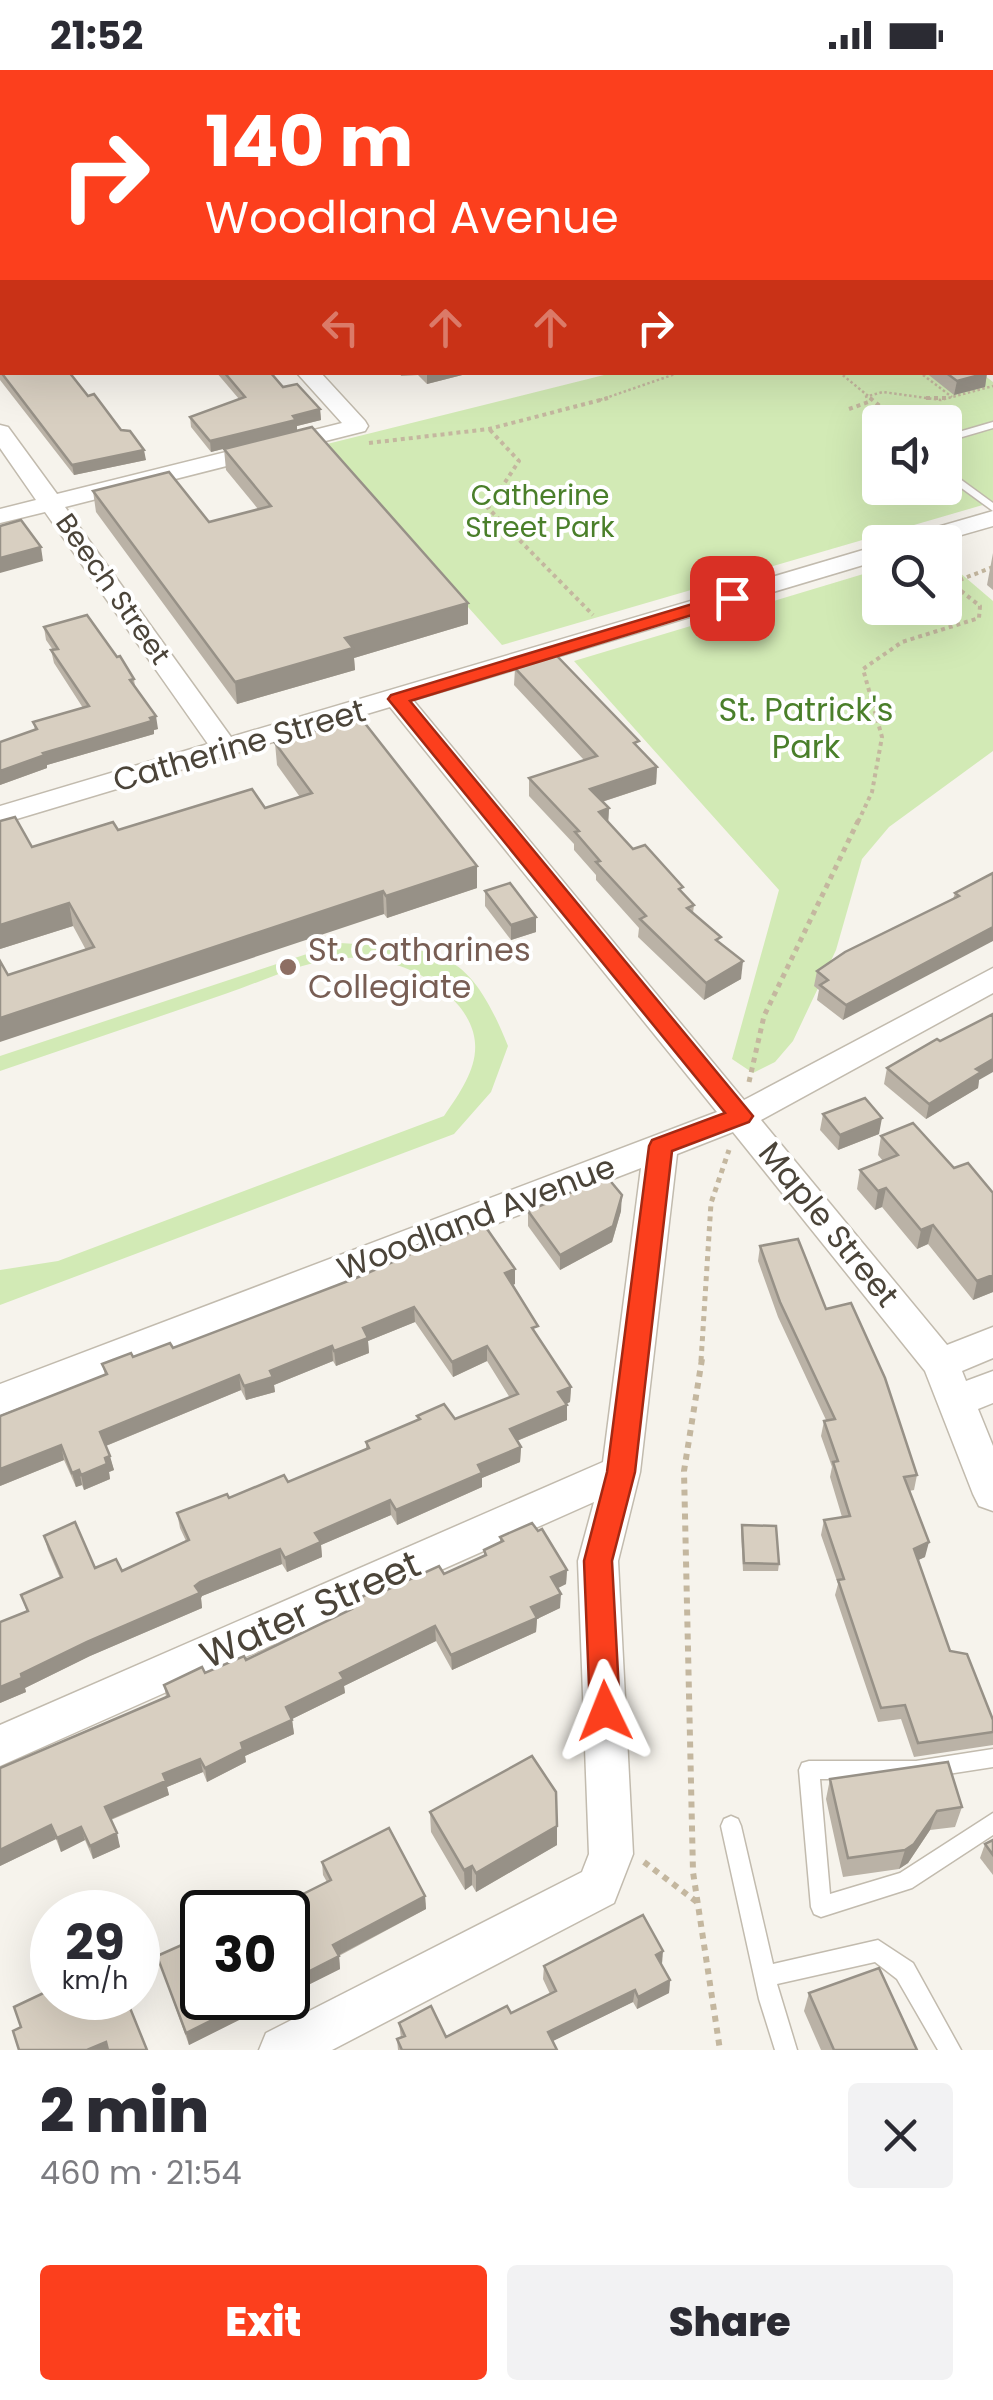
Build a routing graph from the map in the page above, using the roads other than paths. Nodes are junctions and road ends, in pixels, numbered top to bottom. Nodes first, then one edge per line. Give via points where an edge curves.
1 (310, 375) edge
2 (993, 426) edge
3 (0, 432) edge
4 (962, 434) edge
5 (962, 484) edge
6 (52, 503) junction
7 (993, 508) edge
8 (0, 516) edge
9 (993, 518) edge
10 (962, 527) edge
11 (862, 557) edge
12 (398, 699) junction
13 (226, 748) junction
14 (0, 814) edge
15 (993, 979) edge
16 (741, 1116) junction
17 (661, 1146) junction
18 (993, 1342) edge
19 (941, 1364) junction
20 (976, 1394) edge
21 (0, 1400) edge
22 (621, 1472) junction
23 (993, 1494) edge
24 (0, 1746) edge
25 (993, 1758) edge
26 (993, 1823) edge
27 (731, 1826) dead end
28 (765, 1976) junction
29 (300, 2046) edge
30 (786, 2050) edge
31 (950, 2050) edge

1 - 6 street via 362,434
2 - 4 lane
3 - 6 street, Beech Street
5 - 7 lane
6 - 8 street
6 - 13 street, Beech Street
9 - 10 street
11 - 12 street, Catherine Street
12 - 13 street, Catherine Street
12 - 16 street, Maple Street
13 - 14 street, Catherine Street
15 - 16 street, Woodland Avenue
16 - 17 street, Woodland Avenue
16 - 19 street, Maple Street
17 - 21 street, Woodland Avenue
17 - 22 street
18 - 19 street
19 - 20 street, Maple Street
20 - 23 street, Maple Street
22 - 24 street, Water Street
22 - 29 street via 598,1561 610,1838 598,1887
25 - 26 lane via 916,1770 808,1770 822,1907 905,1880
27 - 28 lane
28 - 30 lane
28 - 31 lane via 878,1951 905,1972

